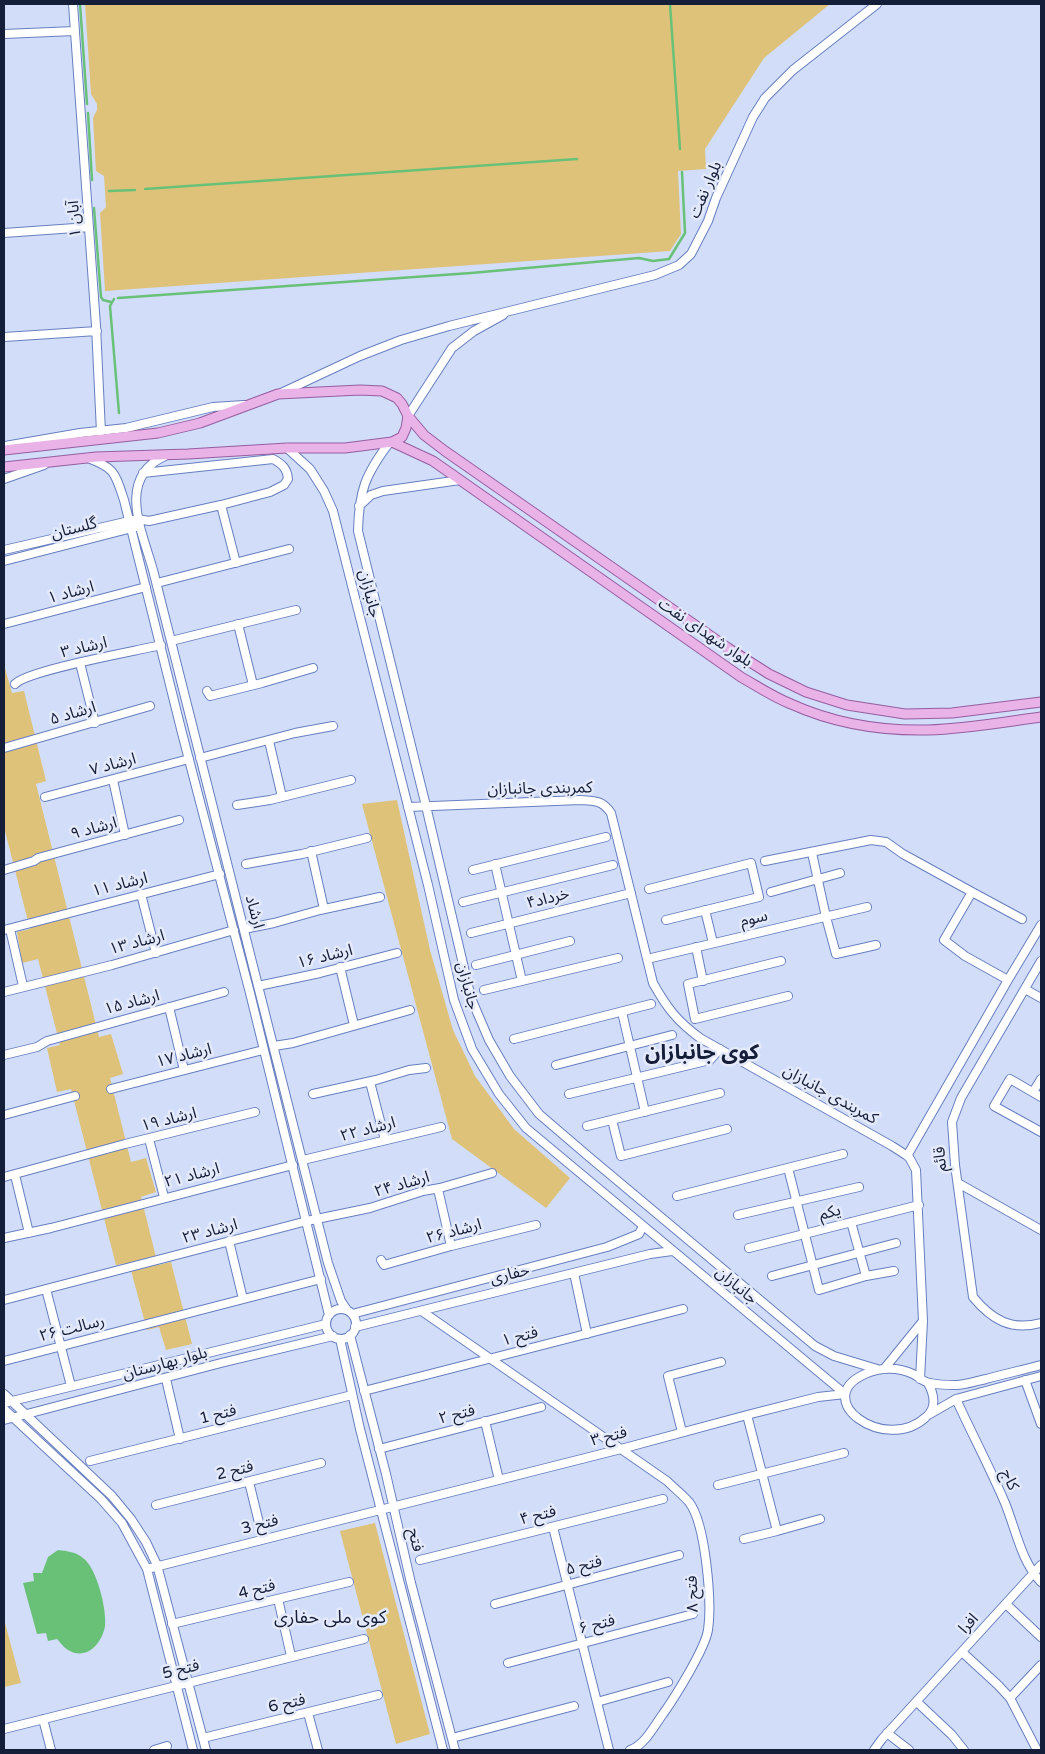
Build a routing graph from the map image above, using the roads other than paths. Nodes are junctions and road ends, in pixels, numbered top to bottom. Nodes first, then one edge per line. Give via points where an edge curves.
1 (73, 4) edge
2 (877, 4) edge
3 (75, 30) junction
4 (4, 34) edge
5 (89, 227) junction
6 (4, 233) edge
7 (511, 311) junction
8 (96, 331) junction
9 (4, 336) edge
10 (278, 394) junction
11 (249, 405) junction
12 (408, 416) junction
13 (101, 432) junction
14 (391, 443) junction
15 (287, 448) junction
16 (4, 449) edge
17 (168, 455) junction
18 (87, 458) junction
19 (56, 461) junction
20 (4, 467) edge
21 (143, 473) junction
22 (4, 479) edge
23 (460, 480) junction
24 (221, 505) junction
25 (359, 506) junction
26 (139, 523) junction
27 (130, 525) junction
28 (289, 549) dead end
29 (4, 550) edge
30 (4, 561) edge
31 (236, 563) junction
32 (157, 583) junction
33 (146, 587) junction
34 (296, 610) dead end
35 (4, 624) edge
36 (238, 624) junction
37 (171, 641) junction
38 (161, 646) junction
39 (80, 663) junction
40 (313, 668) dead end
41 (178, 669) junction
42 (167, 672) junction
43 (15, 684) dead end
44 (253, 685) junction
45 (207, 691) dead end
46 (1041, 702) edge
47 (150, 706) dead end
48 (1041, 717) edge
49 (95, 722) junction
50 (333, 726) dead end
51 (268, 741) junction
52 (4, 748) edge
53 (200, 758) junction
54 (189, 759) junction
55 (113, 780) junction
56 (351, 780) dead end
57 (207, 787) junction
58 (198, 790) junction
59 (282, 797) junction
60 (44, 798) dead end
61 (237, 805) dead end
62 (426, 806) junction
63 (408, 807) junction
64 (179, 820) dead end
65 (125, 835) junction
66 (606, 837) dead end
67 (366, 838) dead end
68 (311, 852) junction
69 (812, 853) junction
70 (765, 861) dead end
71 (246, 864) dead end
72 (495, 864) junction
73 (613, 864) dead end
74 (4, 870) edge
75 (473, 870) dead end
76 (840, 873) dead end
77 (220, 874) junction
78 (818, 878) junction
79 (649, 889) dead end
80 (771, 892) dead end
81 (972, 892) junction
82 (501, 893) junction
83 (631, 893) junction
84 (141, 894) junction
85 (380, 897) dead end
86 (236, 901) junction
87 (463, 902) dead end
88 (227, 904) junction
89 (867, 907) dead end
90 (324, 909) junction
91 (705, 910) junction
92 (826, 917) junction
93 (1022, 919) dead end
94 (666, 920) dead end
95 (508, 924) junction
96 (1041, 925) edge
97 (244, 929) junction
98 (7, 930) edge
99 (234, 930) junction
100 (471, 933) dead end
101 (570, 941) dead end
102 (713, 943) junction
103 (876, 945) dead end
104 (696, 948) junction
105 (156, 953) junction
106 (397, 953) dead end
107 (516, 955) junction
108 (618, 958) dead end
109 (648, 959) junction
110 (781, 961) dead end
111 (1041, 961) edge
112 (476, 965) dead end
113 (340, 968) junction
114 (1008, 980) junction
115 (522, 981) junction
116 (703, 981) junction
117 (23, 986) junction
118 (258, 986) junction
119 (1025, 989) junction
120 (484, 990) dead end
121 (4, 992) edge
122 (224, 992) dead end
123 (788, 996) dead end
124 (1041, 998) edge
125 (651, 1004) dead end
126 (169, 1007) junction
127 (410, 1010) dead end
128 (622, 1012) junction
129 (266, 1015) junction
130 (256, 1017) junction
131 (354, 1025) junction
132 (672, 1035) dead end
133 (514, 1039) dead end
134 (274, 1046) junction
135 (630, 1046) junction
136 (720, 1049) junction
137 (263, 1050) junction
138 (4, 1055) edge
139 (556, 1065) dead end
140 (426, 1068) dead end
141 (184, 1070) junction
142 (637, 1078) junction
143 (1041, 1079) edge
144 (370, 1082) junction
145 (110, 1089) dead end
146 (1034, 1092) junction
147 (720, 1093) dead end
148 (313, 1094) dead end
149 (569, 1094) dead end
150 (75, 1096) dead end
151 (1041, 1097) edge
152 (256, 1112) dead end
153 (644, 1112) junction
154 (4, 1115) edge
155 (612, 1120) junction
156 (587, 1126) dead end
157 (441, 1127) dead end
158 (727, 1129) dead end
159 (1041, 1132) edge
160 (149, 1139) junction
161 (385, 1140) junction
162 (843, 1154) dead end
163 (588, 1156) junction
164 (907, 1156) junction
165 (303, 1160) junction
166 (293, 1165) junction
167 (788, 1168) junction
168 (576, 1170) junction
169 (492, 1173) dead end
170 (15, 1174) junction
171 (4, 1177) edge
172 (958, 1184) junction
173 (859, 1187) dead end
174 (438, 1188) junction
175 (678, 1196) dead end
176 (164, 1197) junction
177 (796, 1202) junction
178 (919, 1205) junction
179 (738, 1215) dead end
180 (318, 1219) junction
181 (307, 1221) junction
182 (851, 1222) junction
183 (536, 1225) dead end
184 (643, 1226) junction
185 (1041, 1230) edge
186 (29, 1233) junction
187 (804, 1234) junction
188 (4, 1238) edge
189 (229, 1241) junction
190 (896, 1243) dead end
191 (450, 1246) junction
192 (749, 1248) dead end
193 (672, 1250) junction
194 (858, 1253) junction
195 (381, 1260) dead end
196 (812, 1265) junction
197 (894, 1271) dead end
198 (574, 1273) junction
199 (772, 1276) dead end
200 (866, 1276) junction
201 (321, 1279) junction
202 (44, 1290) junction
203 (243, 1299) junction
204 (4, 1300) edge
205 (683, 1309) dead end
206 (350, 1312) junction
207 (423, 1312) junction
208 (329, 1315) junction
209 (923, 1321) junction
210 (1041, 1323) edge
211 (326, 1324) junction
212 (355, 1327) junction
213 (587, 1334) junction
214 (350, 1335) junction
215 (336, 1337) junction
216 (60, 1346) junction
217 (492, 1359) junction
218 (4, 1361) edge
219 (721, 1362) dead end
220 (1041, 1365) edge
221 (880, 1369) junction
222 (1041, 1376) edge
223 (920, 1378) junction
224 (166, 1379) junction
225 (1026, 1380) junction
226 (928, 1383) junction
227 (70, 1386) junction
228 (364, 1391) junction
229 (4, 1394) edge
230 (845, 1394) junction
231 (352, 1395) junction
232 (956, 1399) junction
233 (8, 1402) edge
234 (541, 1407) dead end
235 (4, 1409) edge
236 (930, 1414) junction
237 (26, 1415) junction
238 (747, 1415) junction
239 (14, 1418) junction
240 (4, 1420) edge
241 (485, 1422) junction
242 (1041, 1424) edge
243 (682, 1432) junction
244 (180, 1438) junction
245 (379, 1449) junction
246 (621, 1449) junction
247 (844, 1452) dead end
248 (90, 1462) dead end
249 (321, 1463) dead end
250 (762, 1474) junction
251 (499, 1480) junction
252 (249, 1482) junction
253 (718, 1485) dead end
254 (663, 1499) dead end
255 (156, 1505) dead end
256 (393, 1507) junction
257 (381, 1509) junction
258 (820, 1519) dead end
259 (553, 1527) junction
260 (777, 1531) junction
261 (263, 1539) junction
262 (744, 1539) dead end
263 (679, 1555) dead end
264 (420, 1560) dead end
265 (157, 1565) junction
266 (1041, 1565) edge
267 (147, 1569) junction
268 (1033, 1574) junction
269 (349, 1582) dead end
270 (1041, 1582) edge
271 (567, 1585) junction
272 (278, 1599) junction
273 (495, 1604) dead end
274 (1006, 1604) junction
275 (693, 1614) dead end
276 (172, 1624) junction
277 (1041, 1637) edge
278 (364, 1639) dead end
279 (582, 1643) junction
280 (962, 1652) junction
281 (291, 1656) junction
282 (508, 1663) dead end
283 (1041, 1665) edge
284 (668, 1682) dead end
285 (188, 1683) junction
286 (177, 1686) junction
287 (378, 1695) dead end
288 (1010, 1698) junction
289 (597, 1702) junction
290 (917, 1702) junction
291 (574, 1706) dead end
292 (308, 1713) junction
293 (43, 1719) junction
294 (4, 1729) edge
295 (887, 1734) junction
296 (203, 1738) junction
297 (452, 1738) junction
298 (167, 1746) dead end
299 (1041, 1748) edge
300 (52, 1750) edge
301 (154, 1750) edge
302 (193, 1750) edge
303 (206, 1750) edge
304 (318, 1750) edge
305 (443, 1750) edge
306 (455, 1750) edge
307 (609, 1750) edge
308 (630, 1750) edge
309 (874, 1750) edge
310 (909, 1750) edge
311 (964, 1750) edge
312 (1037, 1750) edge

1 - 3 street, آبان ۱
2 - 7 street, بلوار نفت via 793,70 764,98 752,117 700,239 685,261 655,275
3 - 4 street
3 - 5 street, آبان ۱
5 - 6 street
5 - 8 street, آبان ۱
7 - 10 street via 401,340
7 - 12 street via 474,331 452,348
8 - 9 street
8 - 13 street, آبان ۱
10 - 11 main road, بلوار شهدای نفت
10 - 12 main road, بلوار شهدای نفت via 382,391 397,398
11 - 13 street via 212,407
11 - 16 main road, بلوار شهدای نفت via 200,423 158,433
12 - 14 main road via 402,437
12 - 46 main road, بلوار شهدای نفت via 424,435 445,451 728,648 769,674 806,692 847,704 905,714 952,714
13 - 16 street via 80,433
14 - 15 main road via 345,448
14 - 23 main road, بلوار شهدای نفت via 433,461
14 - 25 street, جانبازان via 370,471 362,488
15 - 17 main road
15 - 63 street, جانبازان via 310,469 334,511
17 - 18 main road
17 - 21 street via 152,462
18 - 19 main road
18 - 27 street via 105,464 116,475
19 - 20 main road
19 - 22 street
21 - 24 street, گلستان via 272,459 287,471 288,479 284,486
21 - 26 street via 135,505
23 - 25 street via 383,491 371,495
23 - 48 main road, بلوار شهدای نفت via 741,677 790,704 835,719 902,730 965,728
24 - 26 street, گلستان
24 - 31 street
25 - 62 street, جانبازان via 358,531
26 - 27 street, گلستان
26 - 32 street, ارشاد
27 - 29 street, گلستان
27 - 30 street, گلستان
27 - 33 street, ارشاد
28 - 31 street
31 - 32 street
32 - 37 street, ارشاد
33 - 35 street, ارشاد ۱
33 - 38 street, ارشاد
34 - 36 street
36 - 37 street
36 - 44 street
37 - 41 street, ارشاد
38 - 39 street, ارشاد ۳
38 - 42 street, ارشاد
39 - 43 street, ارشاد ۳ via 35,674
39 - 49 street
40 - 44 street
41 - 42 street
41 - 53 street, ارشاد
42 - 54 street, ارشاد
44 - 45 street via 210,696
47 - 49 street, ارشاد ۵
49 - 52 street, ارشاد ۵
50 - 51 street
51 - 53 street
51 - 59 street
53 - 57 street, ارشاد
54 - 55 street, ارشاد ۷
54 - 58 street, ارشاد
55 - 60 street, ارشاد ۷
55 - 65 street
56 - 59 street
57 - 58 street
57 - 86 street, ارشاد
58 - 77 street, ارشاد
59 - 61 street
62 - 63 street, کمربندی جانبازان
62 - 83 street, کمربندی جانبازان via 598,801 611,813
62 - 163 street, جانبازان via 471,998 489,1040 510,1076 540,1114
63 - 168 street, جانبازان via 454,1000 472,1049 499,1094 526,1128
64 - 65 street, ارشاد ۹
65 - 74 street, ارشاد ۹
66 - 72 street
67 - 68 street
68 - 71 street
68 - 90 street
69 - 70 street
69 - 78 street
69 - 81 street via 871,840 886,842
72 - 75 street
72 - 82 street
73 - 82 street
76 - 78 street
77 - 84 street, ارشاد ۱۱
77 - 88 street, ارشاد
78 - 80 street
78 - 92 street
79 - 91 street via 751,863 759,896
81 - 93 street
81 - 114 street via 944,940
82 - 87 street
82 - 95 street
83 - 95 street, خرداد۴
83 - 109 street, کمربندی جانبازان
84 - 98 street, ارشاد ۱۱
84 - 105 street
85 - 90 street
86 - 88 street
86 - 97 street, ارشاد
88 - 99 street, ارشاد
89 - 92 street, سوم
90 - 97 street
91 - 94 street
91 - 102 street
92 - 102 street, سوم
92 - 103 street via 836,954
95 - 100 street, خرداد۴
95 - 107 street
96 - 114 street
97 - 118 street, ارشاد
98 - 117 street
99 - 105 street, ارشاد ۱۳
99 - 130 street, ارشاد
101 - 107 street
102 - 104 street, سوم
104 - 109 street, سوم
104 - 116 street
105 - 117 street, ارشاد ۱۳
106 - 113 street, ارشاد ۱۶
107 - 112 street
107 - 115 street
108 - 115 street
109 - 136 street, کمربندی جانبازان via 653,983 675,1017 700,1038
110 - 116 street
111 - 119 street, قائم
113 - 118 street, ارشاد ۱۶
113 - 131 street
114 - 164 street
115 - 120 street
116 - 123 street via 688,984 696,1019
117 - 121 street, ارشاد ۱۳
118 - 129 street, ارشاد
119 - 124 street
119 - 172 street, قائم via 960,1098 952,1122
122 - 126 street, ارشاد ۱۵
125 - 128 street
126 - 138 street, ارشاد ۱۵
126 - 141 street
127 - 131 street
128 - 133 street
128 - 135 street
129 - 130 street
129 - 134 street, ارشاد
130 - 137 street, ارشاد
131 - 134 street
132 - 135 street
134 - 165 street, ارشاد
135 - 139 street
135 - 142 street
136 - 142 street via 710,1060
136 - 164 street, کمربندی جانبازان
137 - 141 street, ارشاد ۱۷
137 - 166 street, ارشاد
140 - 144 street
141 - 145 street, ارشاد ۱۷
142 - 149 street
142 - 153 street
143 - 146 street
144 - 148 street
144 - 161 street
146 - 151 street
146 - 159 street via 1010,1079 994,1106
147 - 153 street
150 - 154 street
152 - 160 street, ارشاد ۱۹
153 - 155 street
155 - 156 street
155 - 158 street via 621,1156
157 - 161 street, ارشاد ۲۲
160 - 170 street, ارشاد ۱۹
160 - 176 street
161 - 165 street, ارشاد ۲۲
162 - 167 street
163 - 168 street
163 - 221 street, جانبازان via 815,1346 834,1356
164 - 178 street via 916,1170
165 - 180 street, ارشاد
166 - 176 street, ارشاد ۲۱
166 - 181 street, ارشاد
167 - 175 street
167 - 177 street
168 - 184 street, جانبازان
169 - 174 street, ارشاد ۲۴
170 - 171 street, ارشاد ۱۹
170 - 186 street
172 - 185 street
172 - 210 street, قائم via 973,1297 984,1311 1005,1323 1028,1326
173 - 177 street
174 - 180 street, ارشاد ۲۴
174 - 191 street
176 - 186 street, ارشاد ۲۱
177 - 179 street
177 - 187 street
178 - 182 street, یکم
178 - 209 street
180 - 181 street, ارشاد ۲۴
180 - 206 street, ارشاد via 341,1301
181 - 189 street, ارشاد ۲۳
181 - 201 street, ارشاد
182 - 187 street, یکم
182 - 194 street
183 - 191 street, ارشاد ۲۶
184 - 193 street, جانبازان
184 - 206 street, حفاری via 638,1234 607,1247
186 - 188 street, ارشاد ۲۱
187 - 192 street, یکم
187 - 196 street
189 - 202 street, ارشاد ۲۳
189 - 203 street
190 - 194 street
191 - 195 street, ارشاد ۲۶ via 384,1265
193 - 198 street, حفاری
193 - 230 street, جانبازان
194 - 196 street
194 - 200 street
196 - 199 street
196 - 200 street via 820,1290
197 - 200 street
198 - 207 street, حفاری
198 - 213 street
201 - 203 street, رسالت ۲۶
201 - 208 street, ارشاد
202 - 204 street, ارشاد ۲۳
202 - 216 street
203 - 216 street, رسالت ۲۶
205 - 213 street, فتح ۱
206 - 208 street via 338,1309
206 - 212 street via 356,1322
207 - 212 street, حفاری
207 - 217 street, فتح ۸
208 - 211 street
209 - 221 street
209 - 223 street
211 - 215 street
211 - 227 street, بلوار بهارستان
212 - 214 street
213 - 217 street, فتح ۱
214 - 215 street
214 - 228 street, فتح
215 - 224 street, بلوار بهارستان
215 - 231 street, فتح
216 - 218 street, رسالت ۲۶
216 - 227 street
217 - 228 street, فتح ۱
217 - 246 street, فتح ۸
219 - 243 street via 668,1376
220 - 226 street via 959,1385
221 - 223 street via 904,1371
221 - 230 street via 855,1379
222 - 225 street
223 - 226 street
224 - 237 street, بلوار بهارستان
224 - 244 street
225 - 232 street
225 - 242 street
226 - 236 street via 934,1403
227 - 233 street, بلوار بهارستان
228 - 245 street, فتح
229 - 233 street
230 - 236 street via 847,1408 856,1418 886,1430 912,1426
230 - 238 street, فتح ۳ via 818,1397
231 - 244 street, فتح 1
231 - 257 street, فتح
232 - 236 street
232 - 268 street, کاج via 1005,1503
233 - 237 street
234 - 241 street, فتح ۲
235 - 239 street
237 - 239 street, بلوار بهارستان
237 - 265 street via 112,1496 146,1542
238 - 243 street, فتح ۳
238 - 250 street
239 - 240 street, بلوار بهارستان
239 - 267 street via 102,1499 122,1523
241 - 245 street, فتح ۲
241 - 251 street
243 - 246 street, فتح ۳
244 - 248 street, فتح 1
245 - 256 street, فتح
246 - 251 street, فتح ۳
246 - 308 street, فتح ۸ via 667,1481 690,1502 698,1518 703,1541 708,1605 708,1631 698,1655 668,1707 642,1742
247 - 250 street
249 - 252 street, فتح 2
250 - 253 street
250 - 260 street
251 - 256 street, فتح ۳
252 - 255 street, فتح 2
252 - 261 street
254 - 259 street, فتح ۴
256 - 257 street, فتح ۳
256 - 297 street, فتح
257 - 261 street, فتح 3
257 - 305 street, فتح
258 - 260 street
259 - 264 street, فتح ۴
259 - 271 street
260 - 262 street
261 - 265 street, فتح 3
263 - 271 street, فتح ۵
265 - 267 street, فتح 3
265 - 276 street
266 - 268 street, افرا
267 - 286 street
268 - 270 street
268 - 274 street, افرا
269 - 272 street, فتح 4
271 - 273 street, فتح ۵
271 - 279 street
272 - 276 street, فتح 4
272 - 281 street
274 - 277 street
274 - 280 street, افرا
275 - 279 street, فتح ۶
276 - 285 street
278 - 281 street, فتح 5
279 - 282 street, فتح ۶
279 - 289 street
280 - 288 street
280 - 290 street, افرا
281 - 285 street, فتح 5
283 - 288 street
284 - 289 street
285 - 286 street, فتح 5
285 - 296 street
286 - 293 street, فتح 5
286 - 302 street
287 - 292 street, فتح 6
288 - 312 street
289 - 307 street
290 - 295 street, افرا
290 - 311 street
291 - 297 street
292 - 296 street, فتح 6
292 - 304 street
293 - 294 street, فتح 5
293 - 300 street
295 - 309 street, افرا
295 - 310 street
296 - 303 street
297 - 306 street, فتح
298 - 301 street
299 - 312 street

